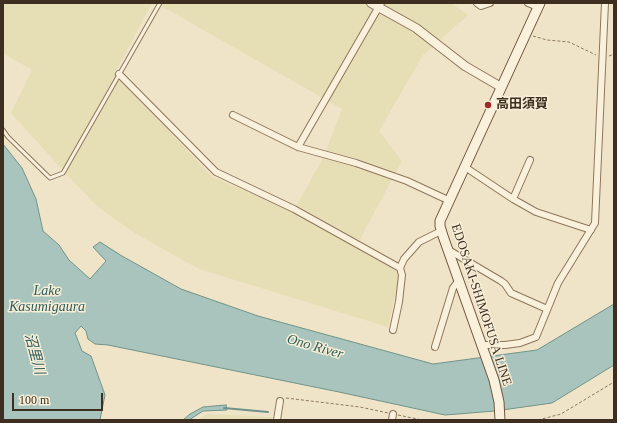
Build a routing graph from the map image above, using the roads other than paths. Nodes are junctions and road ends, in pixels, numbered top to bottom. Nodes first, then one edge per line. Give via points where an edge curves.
1 (160, 3) edge
2 (371, 3) edge
3 (477, 3) edge
4 (490, 3) edge
5 (528, 3) edge
6 (605, 3) edge
7 (380, 5) edge
8 (539, 5) edge
9 (119, 74) junction
10 (501, 87) junction
11 (232, 115) dead end
12 (3, 130) edge
13 (298, 147) junction
14 (530, 160) dead end
15 (465, 167) junction
16 (513, 199) junction
17 (450, 201) junction
18 (591, 230) junction
19 (441, 231) junction
20 (448, 249) junction
21 (400, 268) junction
22 (459, 280) junction
23 (547, 309) junction
24 (393, 330) dead end
25 (435, 347) dead end
26 (483, 347) junction
27 (280, 401) road end
28 (500, 417) edge
29 (277, 420) edge

1 - 9 lane
2 - 7 street
3 - 4 street via 481,6
5 - 8 street
6 - 18 street via 595,224
7 - 10 street via 416,28 465,66
7 - 13 street
8 - 10 main road, EDOSAKI-SHIMOFUSA LINE
9 - 12 lane via 62,173 50,178
9 - 21 street via 216,172 294,208
10 - 15 main road, EDOSAKI-SHIMOFUSA LINE
11 - 13 street
13 - 17 street via 356,163
14 - 16 street
15 - 16 street
15 - 17 main road, EDOSAKI-SHIMOFUSA LINE
16 - 18 street via 536,212
17 - 19 main road, EDOSAKI-SHIMOFUSA LINE via 440,221
18 - 23 street via 558,283
19 - 20 main road, EDOSAKI-SHIMOFUSA LINE
19 - 21 street via 419,242 404,259
20 - 22 main road, EDOSAKI-SHIMOFUSA LINE
20 - 23 street via 502,281 511,293
21 - 24 street via 402,275 399,302
22 - 25 street via 453,288
22 - 26 main road, EDOSAKI-SHIMOFUSA LINE
23 - 26 street via 536,337 520,343
26 - 28 main road, EDOSAKI-SHIMOFUSA LINE via 494,380
27 - 29 street

